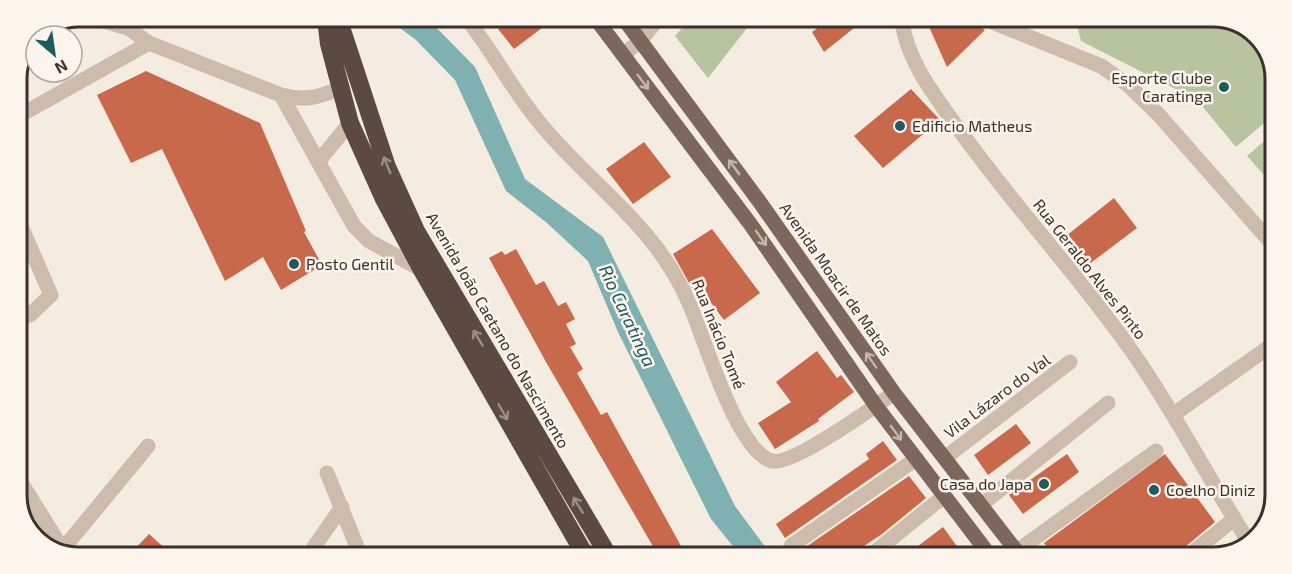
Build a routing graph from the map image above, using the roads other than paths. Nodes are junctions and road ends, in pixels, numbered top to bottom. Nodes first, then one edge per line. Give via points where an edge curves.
1 (131, 27) edge
2 (330, 27) edge
3 (342, 27) edge
4 (472, 27) edge
5 (602, 27) edge
6 (630, 27) edge
7 (652, 27) edge
8 (903, 27) edge
9 (1004, 27) edge
10 (641, 40) junction
11 (337, 42) junction
12 (149, 43) junction
13 (622, 55) junction
14 (340, 88) junction
15 (281, 95) junction
16 (27, 111) edge
17 (350, 123) junction
18 (318, 162) junction
19 (1265, 236) edge
20 (27, 240) edge
21 (422, 270) junction
22 (27, 316) edge
23 (1265, 350) edge
24 (1070, 362) dead end
25 (894, 393) junction
26 (1108, 403) dead end
27 (876, 406) junction
28 (1174, 414) junction
29 (148, 446) dead end
30 (1156, 451) dead end
31 (945, 457) junction
32 (915, 459) junction
33 (327, 473) dead end
34 (27, 493) edge
35 (945, 496) junction
36 (981, 505) junction
37 (342, 507) junction
38 (1234, 519) junction
39 (1245, 536) edge
40 (55, 541) edge
41 (66, 545) edge
42 (791, 546) dead end
43 (314, 547) edge
44 (357, 547) edge
45 (580, 547) edge
46 (603, 547) edge
47 (881, 547) edge
48 (984, 547) edge
49 (1014, 547) edge
50 (1028, 547) edge
51 (1200, 547) edge

1 - 12 street
2 - 11 highway, Avenida João Caetano do Nascimento
3 - 11 highway, Avenida João Caetano do Nascimento
4 - 27 street, Rua Inácio Tomé via 540,124 653,240 688,301 740,427 760,452 772,461 783,460
5 - 13 main road
6 - 10 main road, Avenida Moacir de Matos
7 - 10 street
8 - 28 street, Rua Geraldo Alves Pinto via 923,79 986,167 1130,349
9 - 19 street via 1101,66 1128,85
10 - 13 street
25 -> 10 main road, Avenida Moacir de Matos
11 - 14 highway, Avenida João Caetano do Nascimento
46 -> 11 highway, Avenida João Caetano do Nascimento via 416,231
12 - 15 street
12 - 16 street
13 -> 27 main road via 751,225
14 - 15 street via 313,98
14 - 17 highway, Avenida João Caetano do Nascimento
15 - 18 street
17 - 18 street
17 - 21 highway, Avenida João Caetano do Nascimento
18 - 21 street via 347,216 363,236
20 - 22 street via 51,295
21 -> 45 highway, Avenida João Caetano do Nascimento
23 - 28 street
24 - 31 street, Vila Lázaro do Val
25 - 27 street, Rua Inácio Tomé
25 - 31 main road, Avenida Moacir de Matos
26 - 36 street
27 -> 32 main road
28 - 38 street, Rua Geraldo Alves Pinto
29 - 41 street
30 - 50 street
31 - 36 main road, Avenida Moacir de Matos
32 - 35 main road
32 - 42 street
33 - 37 street
34 - 40 street
35 - 47 street
35 - 48 main road
36 - 49 main road, Avenida Moacir de Matos
37 - 43 street
37 - 44 street
38 - 39 street, Rua Geraldo Alves Pinto
38 - 51 street

